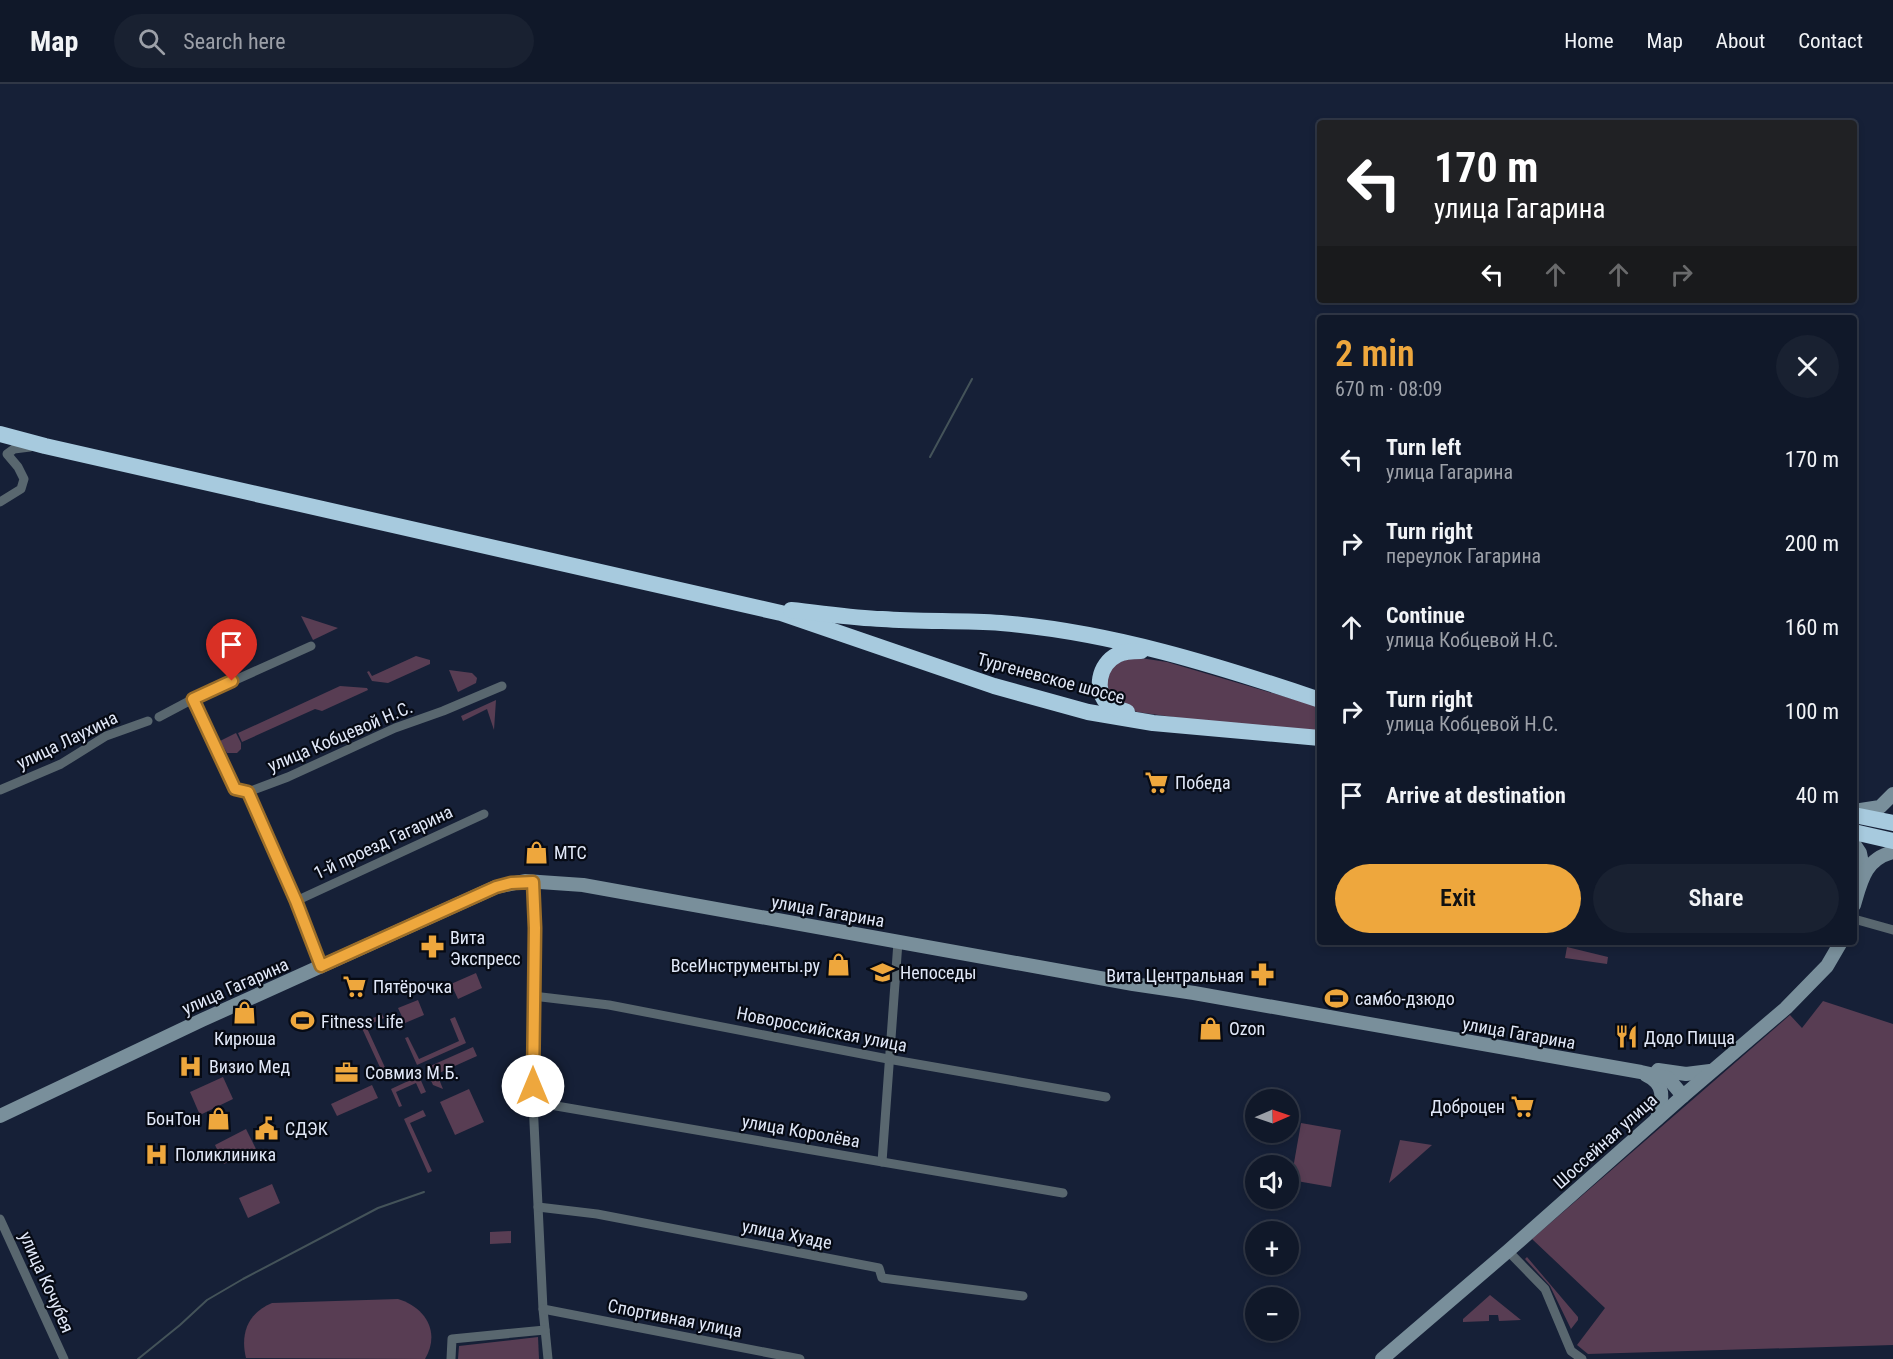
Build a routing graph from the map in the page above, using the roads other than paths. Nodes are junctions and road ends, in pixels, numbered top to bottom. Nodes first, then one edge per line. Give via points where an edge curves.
1 (0, 428) edge
2 (0, 434) edge
3 (45, 446) junction
4 (0, 502) edge
5 (781, 611) junction
6 (311, 646) dead end
7 (1161, 651) junction
8 (502, 686) dead end
9 (193, 699) junction
10 (1317, 699) edge
11 (159, 717) dead end
12 (148, 721) dead end
13 (1153, 723) junction
14 (1317, 738) edge
15 (0, 790) edge
16 (248, 792) junction
17 (1893, 794) edge
18 (1857, 812) edge
19 (484, 814) dead end
20 (1857, 814) edge
21 (1893, 823) edge
22 (1857, 833) edge
23 (1893, 841) edge
24 (1857, 848) edge
25 (1893, 852) edge
26 (1864, 873) junction
27 (533, 882) junction
28 (1857, 895) edge
29 (296, 901) junction
30 (1857, 920) edge
31 (1893, 930) edge
32 (898, 942) junction
33 (1839, 945) edge
34 (321, 966) junction
35 (533, 996) junction
36 (888, 1059) junction
37 (1712, 1071) junction
38 (1641, 1072) junction
39 (1683, 1096) junction
40 (1106, 1097) dead end
41 (533, 1102) junction
42 (0, 1116) edge
43 (1656, 1119) junction
44 (882, 1162) junction
45 (1064, 1193) dead end
46 (538, 1207) junction
47 (0, 1219) edge
48 (1508, 1251) junction
49 (1023, 1296) dead end
50 (543, 1309) junction
51 (545, 1330) junction
52 (64, 1359) edge
53 (451, 1359) edge
54 (548, 1359) edge
55 (800, 1359) edge
56 (1382, 1359) edge
57 (1582, 1359) edge

1 - 5 highway
2 - 3 highway
3 - 4 street via 24,447 7,454 24,479 21,489
3 - 5 highway
5 - 7 highway, Тургеневское шоссе via 1002,624
5 - 13 highway, Тургеневское шоссе via 994,686 1088,712
6 - 9 street
7 - 10 highway, Тургеневское шоссе
7 - 13 highway via 1115,655 1099,678 1109,705
8 - 16 street, улица Кобцевой Н.С.
9 - 11 street
9 - 16 street via 235,789
12 - 15 street, улица Лаухина via 106,736 61,764
13 - 14 highway, Тургеневское шоссе
16 - 29 street
17 - 18 street via 1880,807
19 - 29 street, 1-й проезд Гагарина
20 - 21 highway
22 - 23 highway
24 - 26 street
25 - 26 street via 1873,860
26 - 28 street
27 - 32 street, улица Гагарина via 583,885
27 - 34 street, улица Гагарина via 496,887
27 - 35 street
29 - 34 street
30 - 31 street
32 - 36 street
32 - 38 street, улица Гагарина
33 - 37 street, Шоссейная улица via 1827,966 1799,996
34 - 42 street, улица Гагарина
35 - 36 street, Новороссийская улица via 609,1005
35 - 41 street
36 - 40 street, Новороссийская улица
36 - 44 street
37 - 38 street
37 - 39 street, Шоссейная улица
38 - 39 street, улица Гагарина via 1668,1078
38 - 43 street via 1662,1090
39 - 43 street, Шоссейная улица
41 - 44 street, улица Королёва
41 - 46 street
43 - 48 street, Шоссейная улица
44 - 45 street, улица Королёва
46 - 49 street, улица Хуаде via 597,1214 879,1268 882,1278
46 - 50 street
47 - 52 street, улица Кочубея
48 - 56 street, Шоссейная улица
48 - 57 street via 1545,1289 1571,1351
50 - 51 street
50 - 55 street, Спортивная улица
51 - 53 street via 452,1340
51 - 54 street

